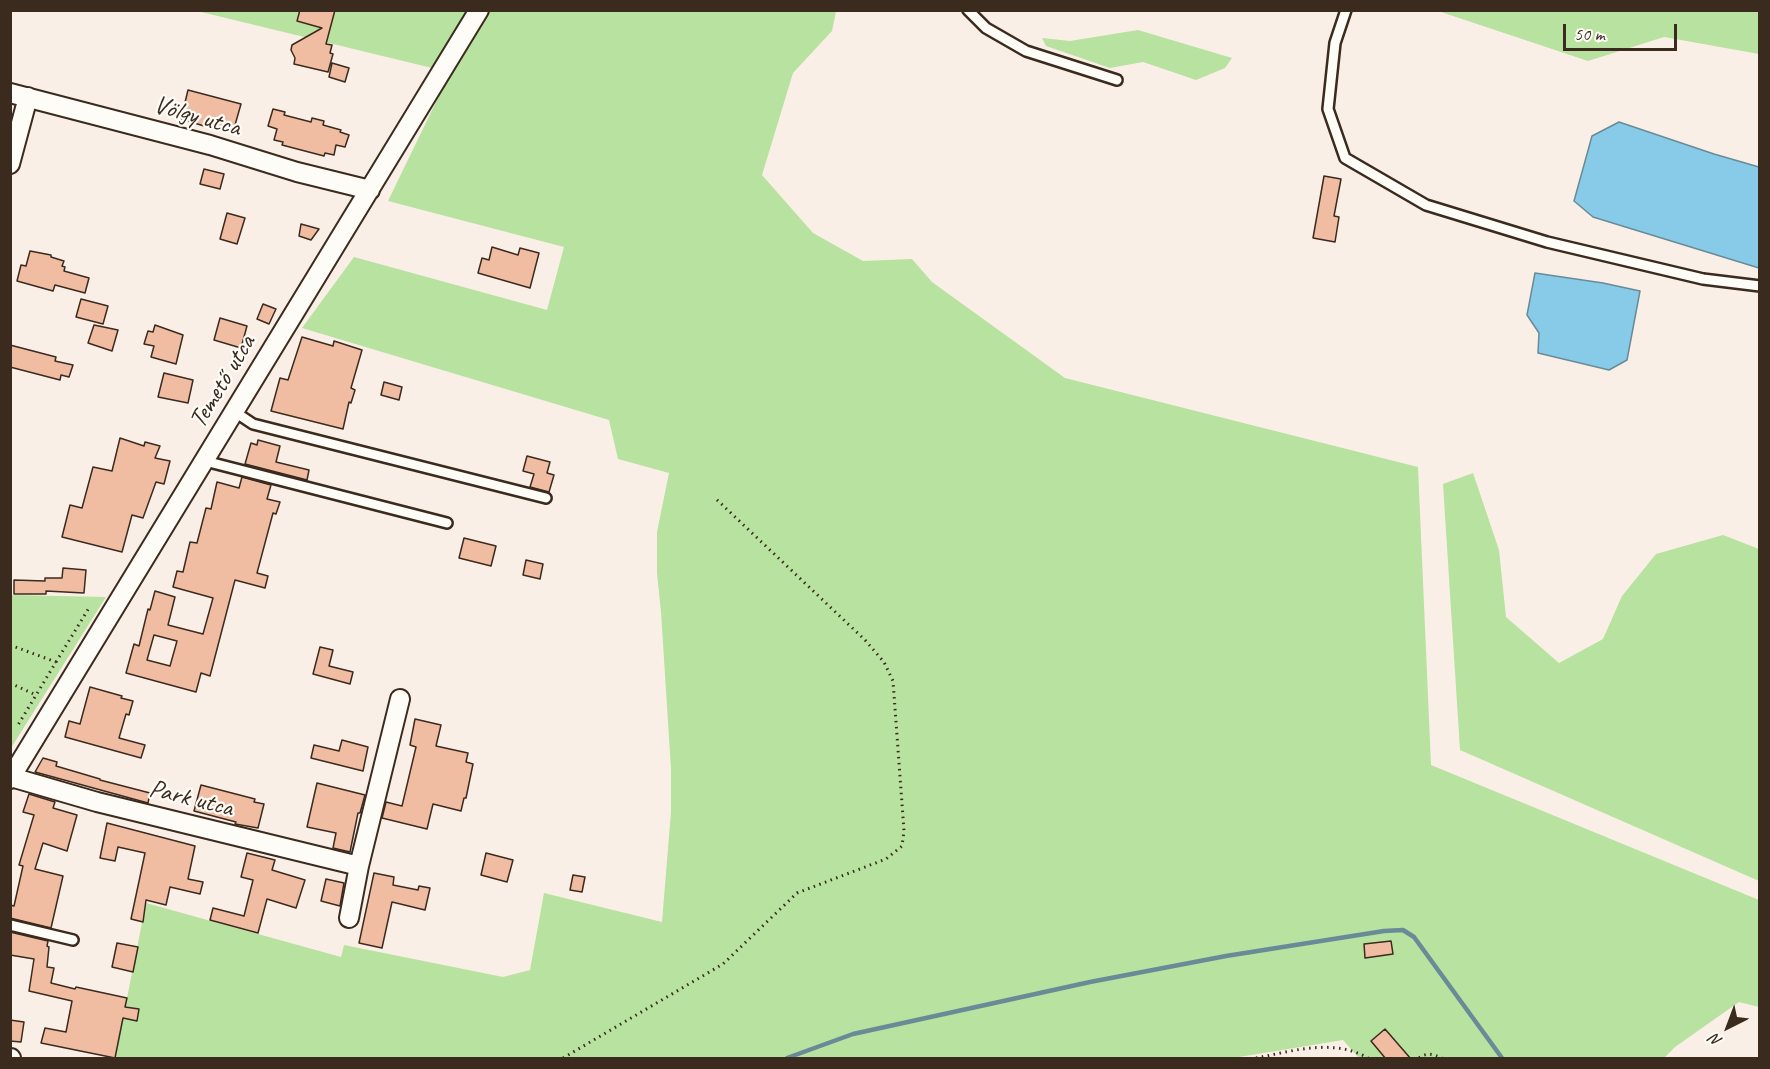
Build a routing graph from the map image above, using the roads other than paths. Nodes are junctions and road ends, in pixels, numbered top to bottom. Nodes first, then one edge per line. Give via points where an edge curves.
1 (479, 10) edge
2 (968, 10) edge
3 (1346, 10) edge
4 (1117, 80) dead end
5 (19, 95) edge
6 (10, 164) edge
7 (370, 190) junction
8 (1760, 286) edge
9 (235, 412) junction
10 (205, 461) junction
11 (546, 498) dead end
12 (447, 523) dead end
13 (400, 699) dead end
14 (11, 778) edge
15 (359, 866) junction
16 (349, 918) dead end
17 (10, 925) edge
18 (73, 940) dead end

1 - 7 street, Temető utca
2 - 4 lane via 986,28 1026,51
3 - 8 lane via 1335,43 1328,109 1345,158 1426,205 1546,242 1703,279
5 - 6 street
5 - 7 street, Völgy utca
7 - 9 street, Temető utca
9 - 10 street, Temető utca
9 - 11 lane via 253,424
10 - 12 lane
10 - 14 street, Temető utca
13 - 15 street
14 - 15 street, Park utca
15 - 16 street
17 - 18 lane

